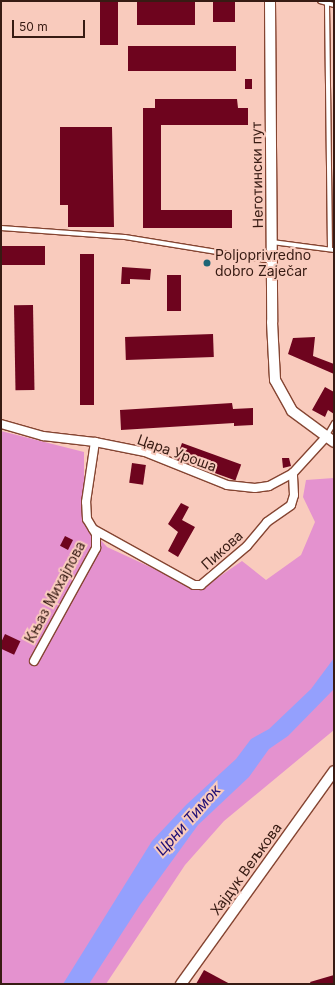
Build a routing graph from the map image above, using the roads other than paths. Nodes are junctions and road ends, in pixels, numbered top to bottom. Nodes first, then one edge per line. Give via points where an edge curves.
1 (270, 1) edge
2 (320, 1) edge
3 (327, 3) junction
4 (334, 5) edge
5 (1, 228) edge
6 (272, 242) junction
7 (332, 249) edge
8 (272, 261) junction
9 (334, 423) edge
10 (1, 424) edge
11 (330, 440) edge
12 (95, 442) junction
13 (293, 473) junction
14 (93, 529) junction
15 (34, 661) dead end
16 (334, 771) edge
17 (181, 984) edge

1 - 6 street, Неготински пут
2 - 3 lane
3 - 4 lane
3 - 7 lane
5 - 8 lane via 125,237
6 - 7 lane
6 - 8 street, Неготински пут
8 - 11 street, Неготински пут via 276,380 292,411
9 - 11 lane
10 - 12 street, Цара Уроша via 43,436
11 - 13 street, Цара Уроша
12 - 13 street, Цара Уроша via 144,452 209,479 240,488 269,486
12 - 14 street, Књаз Михајлова via 86,502 87,519
13 - 14 street, Пикова via 291,505 267,522 247,546 201,585 194,585
14 - 15 street, Књаз Михајлова via 97,540 96,548
16 - 17 street, Хајдук Вељкова

